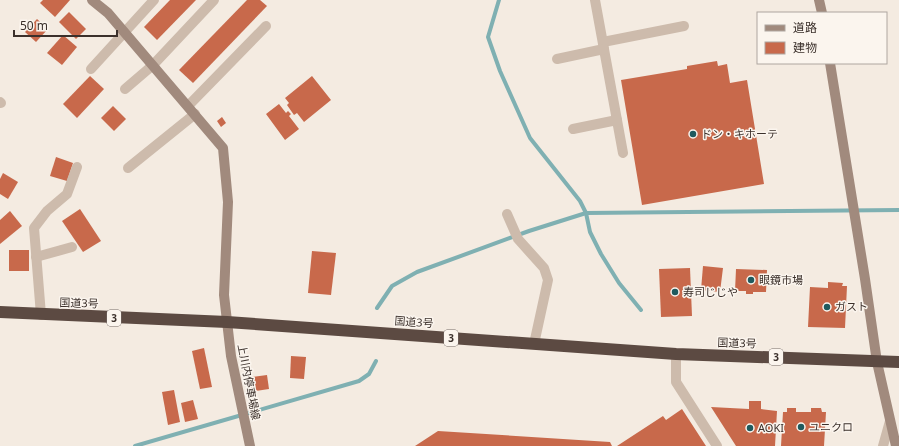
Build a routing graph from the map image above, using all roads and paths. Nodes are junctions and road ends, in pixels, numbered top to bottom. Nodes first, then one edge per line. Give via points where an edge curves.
1 (92, 0) edge
2 (154, 0) edge
3 (214, 0) edge
4 (595, 0) edge
5 (819, 0) edge
6 (822, 12) edge
7 (266, 26) dead end
8 (684, 26) dead end
9 (124, 32) junction
10 (604, 46) junction
11 (557, 59) dead end
12 (830, 64) edge
13 (153, 66) junction
14 (91, 68) dead end
15 (125, 89) dead end
16 (191, 110) junction
17 (617, 120) junction
18 (573, 129) dead end
19 (623, 153) dead end
20 (77, 167) dead end
21 (128, 168) dead end
22 (507, 214) dead end
23 (72, 247) dead end
24 (36, 257) junction
25 (0, 312) edge
26 (41, 315) junction
27 (227, 322) junction
28 (534, 344) junction
29 (676, 354) junction
30 (877, 362) junction
31 (899, 362) edge
32 (890, 421) junction
33 (899, 432) edge
34 (250, 446) edge
35 (717, 446) edge
36 (883, 446) edge
37 (896, 446) edge

1 - 9 street, 上川内停車場線 via 108,13
2 - 9 street
3 - 13 street
4 - 10 street
5 - 6 street
7 - 16 street
8 - 10 street
9 - 13 street, 上川内停車場線
9 - 14 street
10 - 11 street
10 - 17 street
12 - 30 street
13 - 15 street
13 - 16 street, 上川内停車場線
16 - 21 street
16 - 27 street, 上川内停車場線 via 224,148 228,202 224,294
17 - 18 street
17 - 19 street
20 - 24 street via 67,194 47,211 34,228
22 - 28 street via 516,236 544,268 548,280
23 - 24 street
24 - 26 street
25 - 26 highway, 国道3号 / 3
26 - 27 highway, 国道3号 / 3
27 - 28 highway, 国道3号 / 3
27 - 34 street, 上川内停車場線 via 231,356
28 - 29 highway, 国道3号 / 3
29 - 30 highway, 国道3号 / 3
29 - 35 street via 676,382
30 - 31 highway, 国道3号 / 3
30 - 32 street
32 - 33 street
32 - 36 street
32 - 37 street

